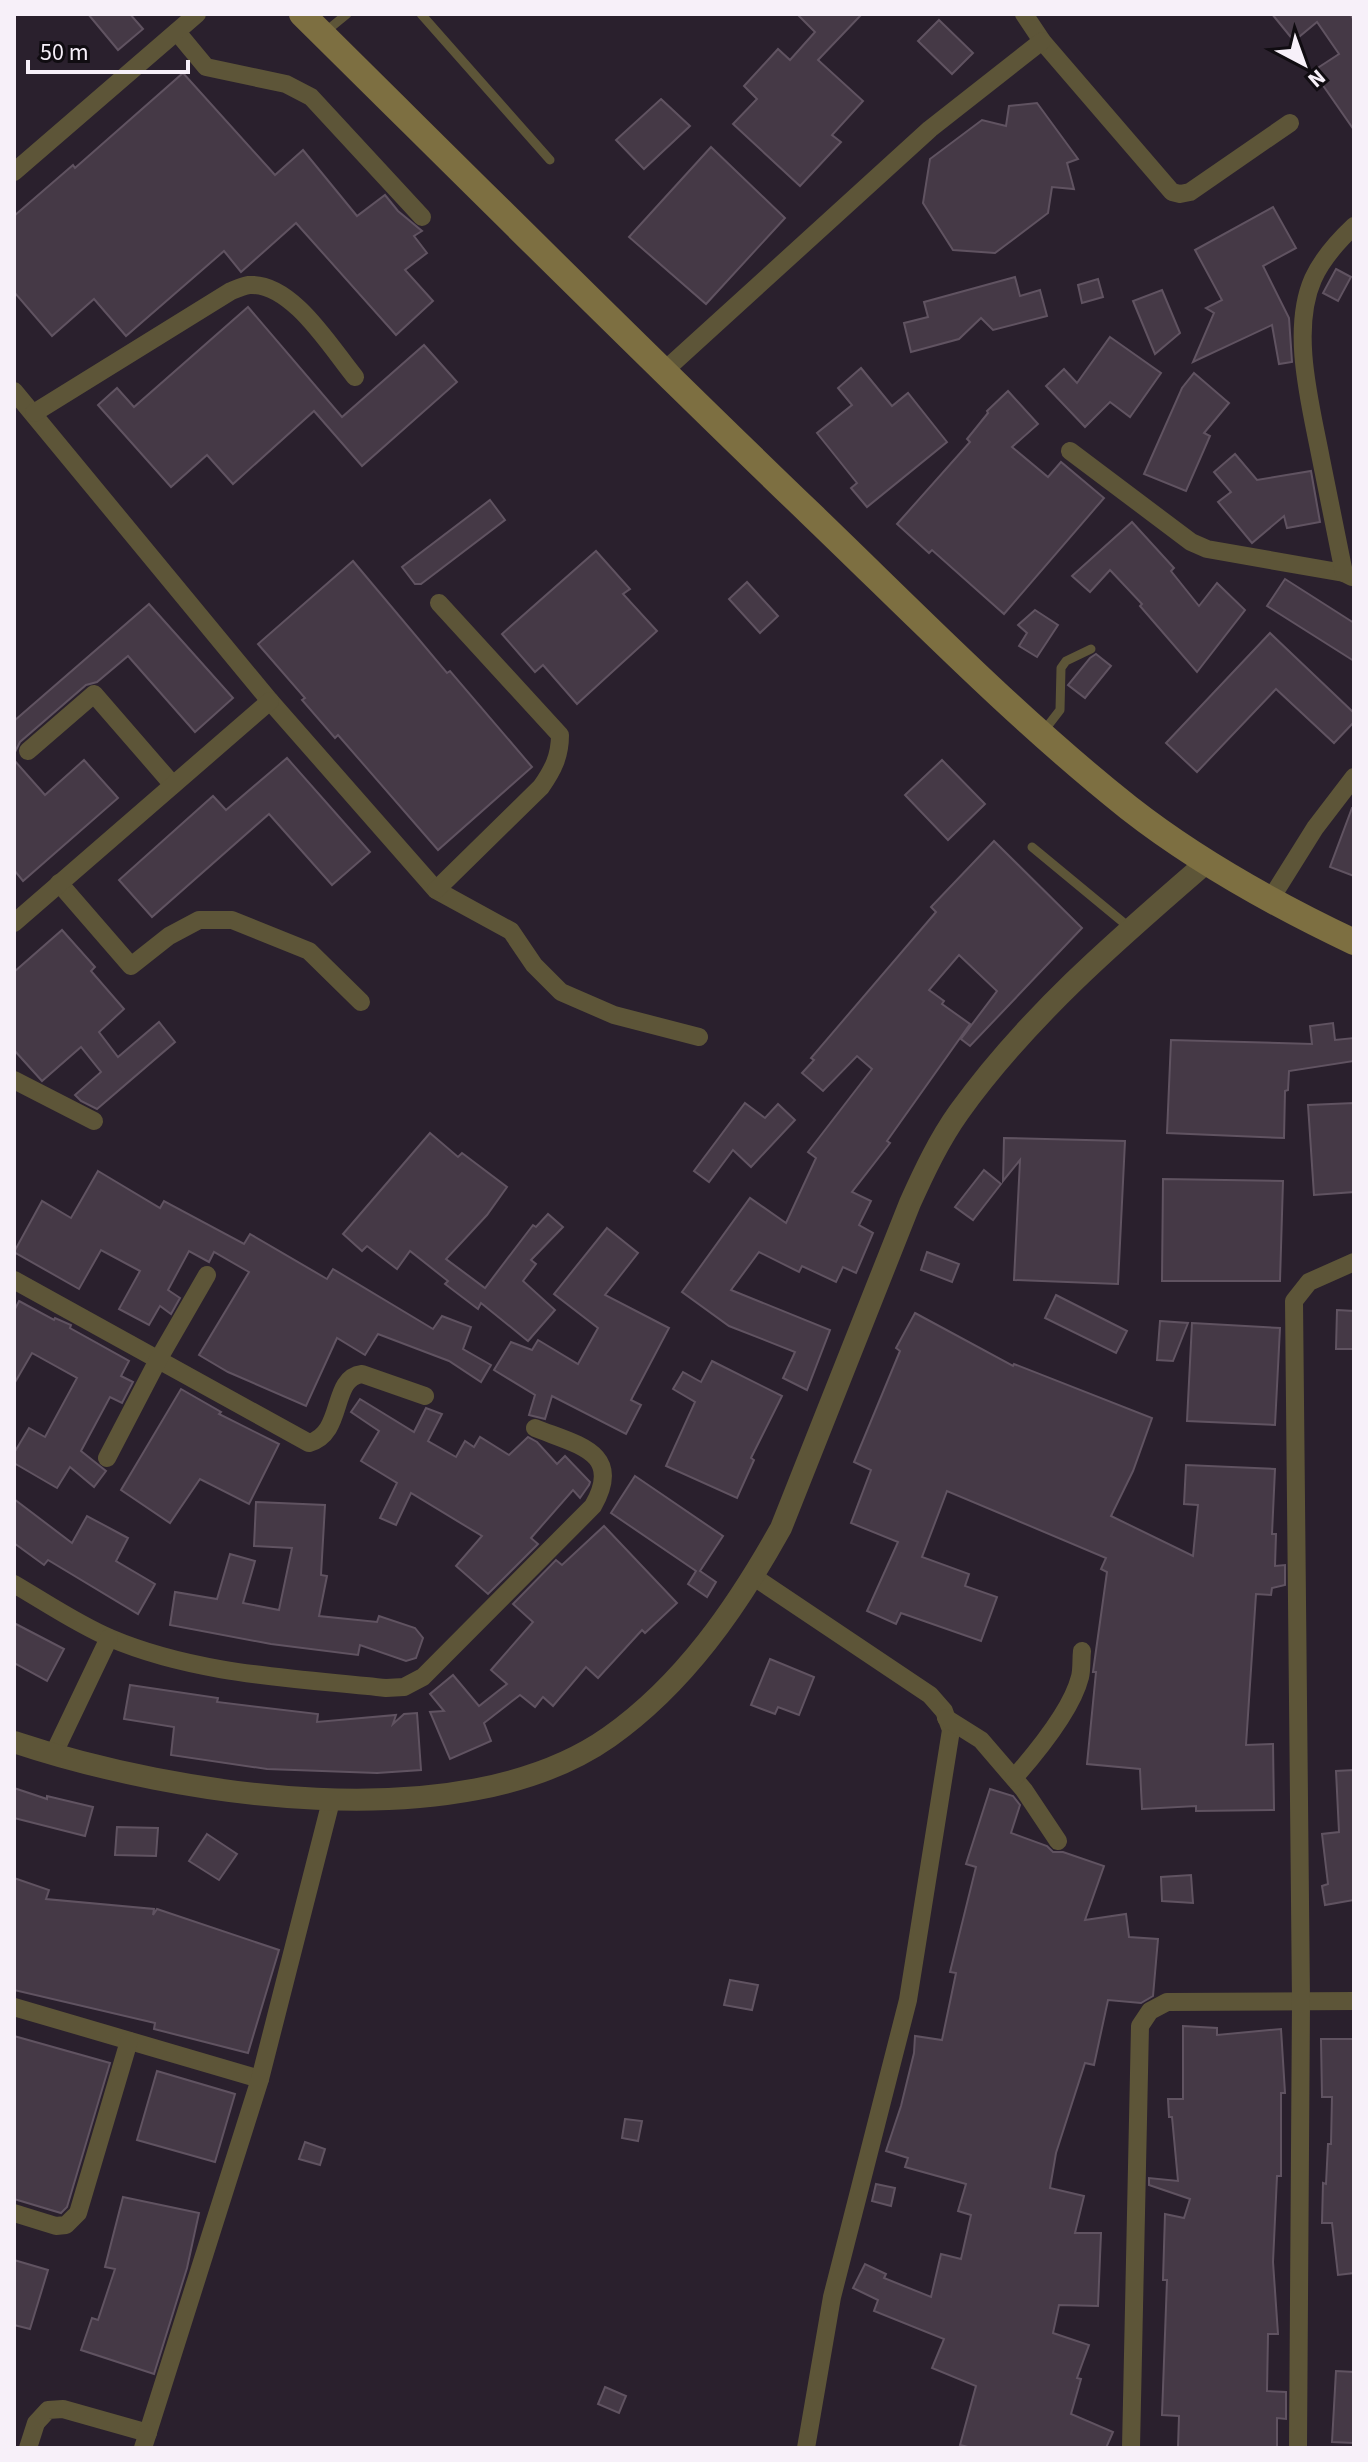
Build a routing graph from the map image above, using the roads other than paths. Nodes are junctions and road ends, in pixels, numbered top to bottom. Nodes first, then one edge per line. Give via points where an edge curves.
1 (197, 14) edge
2 (302, 14) edge
3 (347, 14) edge
4 (421, 14) edge
5 (1024, 14) edge
6 (177, 32) junction
7 (323, 34) junction
8 (1042, 41) junction
9 (1290, 123) dead end
10 (550, 160) dead end
11 (14, 172) edge
12 (422, 217) dead end
13 (1354, 226) edge
14 (663, 372) junction
15 (355, 377) dead end
16 (14, 391) edge
17 (34, 413) junction
18 (1070, 451) dead end
19 (1349, 576) edge
20 (439, 603) dead end
21 (1091, 649) dead end
22 (270, 701) junction
23 (1041, 735) junction
24 (28, 751) dead end
25 (1354, 777) edge
26 (173, 785) junction
27 (1032, 847) dead end
28 (1207, 862) junction
29 (59, 883) junction
30 (436, 890) junction
31 (1270, 900) junction
32 (17, 915) edge
33 (1130, 928) junction
34 (1354, 942) edge
35 (361, 1002) dead end
36 (699, 1037) dead end
37 (14, 1080) edge
38 (94, 1121) dead end
39 (1354, 1262) edge
40 (207, 1275) dead end
41 (14, 1280) edge
42 (158, 1360) junction
43 (425, 1396) dead end
44 (535, 1428) dead end
45 (107, 1458) dead end
46 (754, 1577) junction
47 (14, 1584) edge
48 (109, 1638) junction
49 (1082, 1651) dead end
50 (946, 1718) junction
51 (14, 1742) edge
52 (53, 1755) junction
53 (1014, 1778) junction
54 (331, 1801) junction
55 (1058, 1841) dead end
56 (1301, 2001) junction
57 (1354, 2001) edge
58 (14, 2007) edge
59 (129, 2041) junction
60 (260, 2079) junction
61 (14, 2213) edge
62 (145, 2440) edge
63 (28, 2448) edge
64 (806, 2448) edge
65 (1131, 2448) edge
66 (1298, 2448) edge

1 - 6 street
2 - 7 main road
3 - 7 lane
4 - 10 lane
5 - 8 street
6 - 11 street
6 - 12 street via 206,67 286,84 311,97
7 - 14 main road
8 - 9 street via 1172,192 1190,192
8 - 14 street via 930,129
13 - 19 street via 1313,279 1302,334 1308,394
14 - 23 main road
15 - 17 street via 301,310 286,297 250,285 231,291
16 - 17 street
17 - 22 street
18 - 19 street via 1191,542
20 - 30 street via 560,735 560,749 541,787
21 - 23 lane via 1061,668 1060,710
22 - 26 street
22 - 30 street
23 - 28 main road via 1132,810
24 - 26 street via 94,694
25 - 31 street
26 - 29 street
27 - 33 lane
28 - 31 main road
28 - 33 street
29 - 32 street
29 - 35 street via 131,966 199,920 232,920 309,951
30 - 36 street via 511,931 561,992 614,1015
31 - 34 main road
33 - 46 street via 991,1072 933,1153 885,1259 781,1528
37 - 38 street
39 - 56 street via 1309,1282 1294,1301
40 - 42 street
41 - 42 street
42 - 43 street via 309,1443 328,1431 347,1381 355,1375
42 - 45 street
44 - 48 street via 592,1451 603,1468 604,1486 593,1506 423,1677 404,1687 219,1669
46 - 50 street via 930,1695
46 - 54 street via 698,1655 652,1702 608,1738 557,1766 510,1783 451,1793
47 - 48 street
48 - 52 street
49 - 53 street via 1080,1678 1060,1717
50 - 53 street via 981,1740
50 - 64 street via 951,1730 908,2000 832,2297
51 - 52 street
52 - 54 street via 182,1784
53 - 55 street
54 - 60 street
56 - 57 street
56 - 65 street via 1167,2002 1150,2011 1140,2026
56 - 66 street
58 - 59 street
59 - 60 street
59 - 61 street via 78,2213 66,2225 56,2226
60 - 62 street
62 - 63 street via 63,2409 48,2410 36,2423

